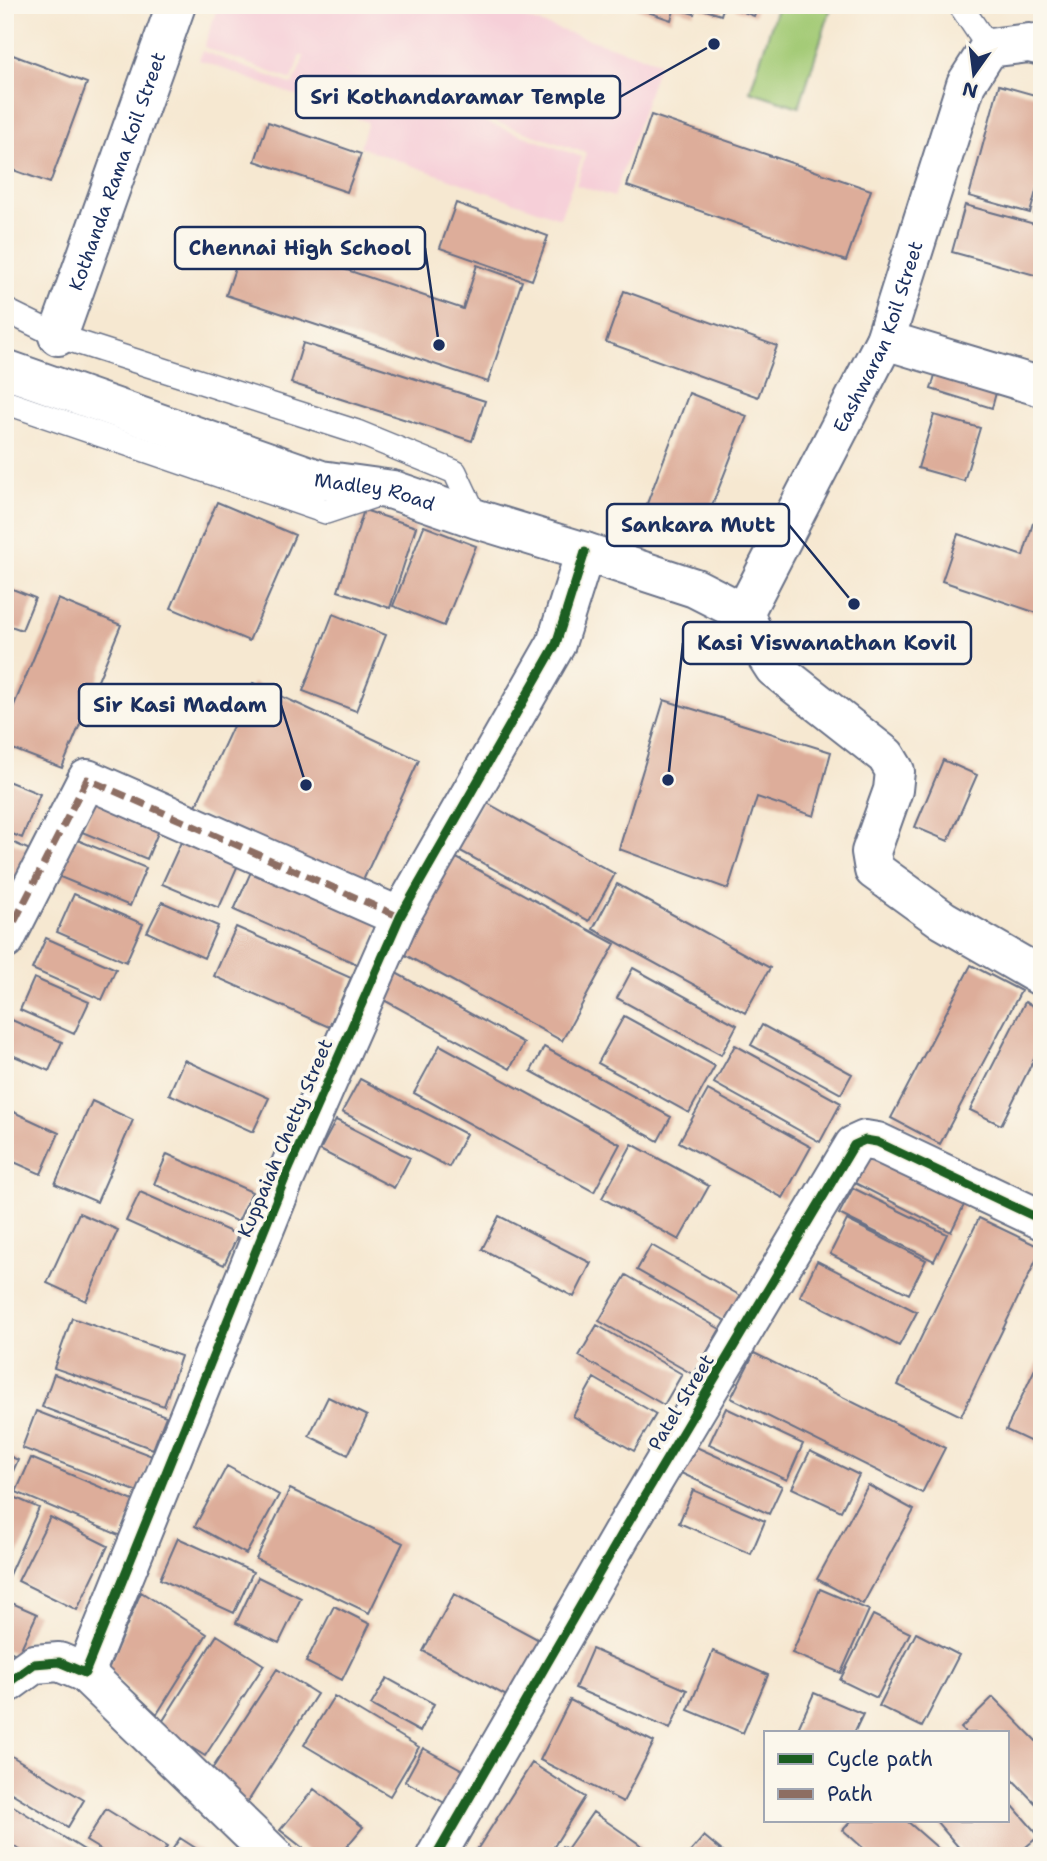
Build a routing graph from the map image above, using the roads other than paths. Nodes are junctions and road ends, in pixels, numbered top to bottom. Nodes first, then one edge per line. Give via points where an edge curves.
1 (176, 5) edge
2 (960, 5) edge
3 (1042, 46) edge
4 (989, 48) junction
5 (5, 310) edge
6 (58, 336) junction
7 (885, 341) junction
8 (5, 369) edge
9 (1042, 387) edge
10 (5, 402) edge
11 (393, 490) junction
12 (477, 519) junction
13 (585, 552) junction
14 (744, 612) junction
15 (400, 917) junction
16 (5, 940) edge
17 (1042, 977) edge
18 (1042, 1220) edge
19 (85, 1673) junction
20 (5, 1685) edge
21 (274, 1856) edge
22 (436, 1856) edge

1 - 6 street, Kothanda Rama Koil Street
2 - 4 lane
3 - 4 street
4 - 7 street, Eashwaran Koil Street via 966,84
5 - 6 lane
6 - 12 lane via 357,432 455,472
7 - 9 street
7 - 14 street, Eashwaran Koil Street
8 - 11 street, Madley Road via 321,480
10 - 11 lane via 326,512
11 - 12 street, Madley Road
12 - 13 street, Madley Road
13 - 14 street, Madley Road via 695,588
13 - 15 street, Kuppaiah Chetty Street via 556,644
14 - 17 street via 774,667 886,756 895,771 871,852 874,870 943,920
15 - 16 street via 87,779
15 - 19 street, Kuppaiah Chetty Street via 286,1176
18 - 22 street, Patel Street via 877,1142 865,1140 854,1145
19 - 20 street via 59,1662 34,1664
19 - 21 street

